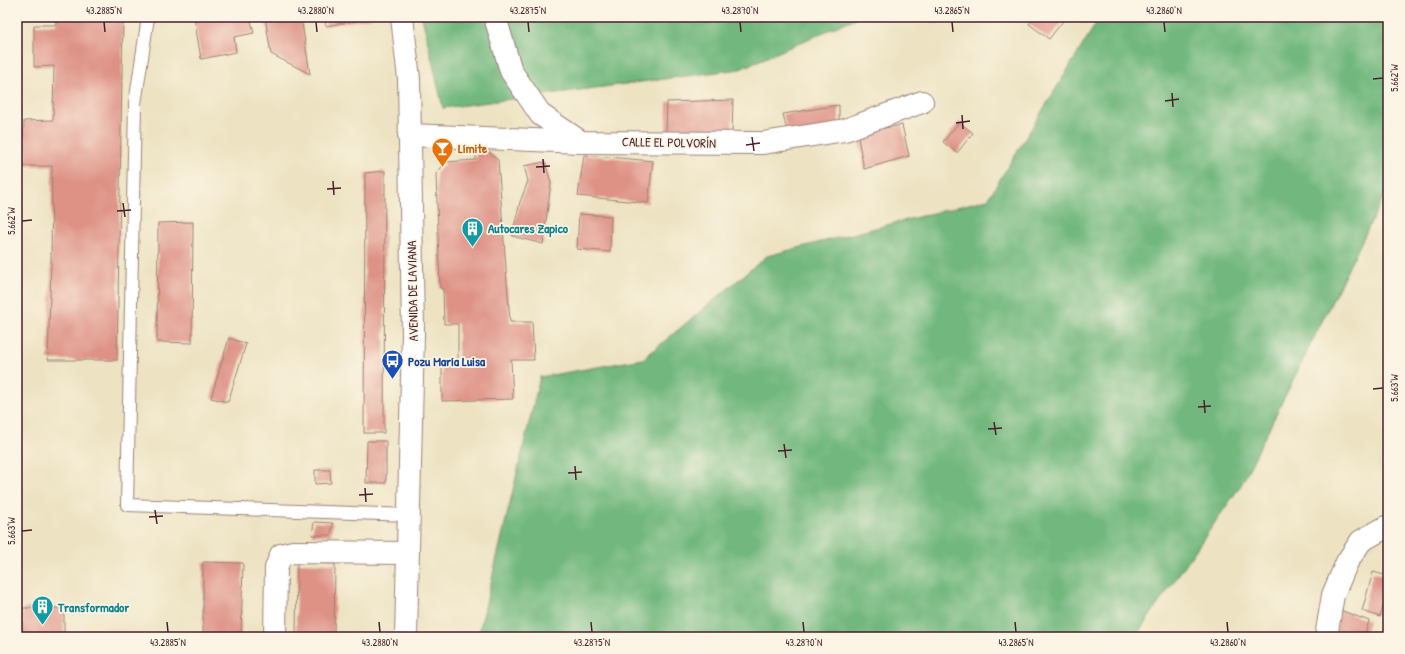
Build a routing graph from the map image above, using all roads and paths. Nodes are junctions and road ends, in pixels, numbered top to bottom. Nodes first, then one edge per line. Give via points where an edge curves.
1 (148, 17) edge
2 (402, 17) edge
3 (496, 17) edge
4 (922, 102) dead end
5 (409, 135) junction
6 (581, 142) junction
7 (409, 515) junction
8 (1388, 526) edge
9 (408, 553) junction
10 (275, 637) edge
11 (406, 637) edge
12 (1326, 637) edge

1 - 7 lane via 135,104 127,505
2 - 5 street, AVENIDA DE LAVIANA via 408,78
3 - 6 street via 511,71 541,115
4 - 6 street, CALLE EL POLVORÍN via 845,130 763,143
5 - 6 street, CALLE EL POLVORÍN
5 - 7 street, AVENIDA DE LAVIANA via 413,334
7 - 9 street, AVENIDA DE LAVIANA
8 - 12 street via 1362,541 1347,562 1333,595
9 - 10 street via 293,552 280,555 276,568
9 - 11 street, AVENIDA DE LAVIANA

